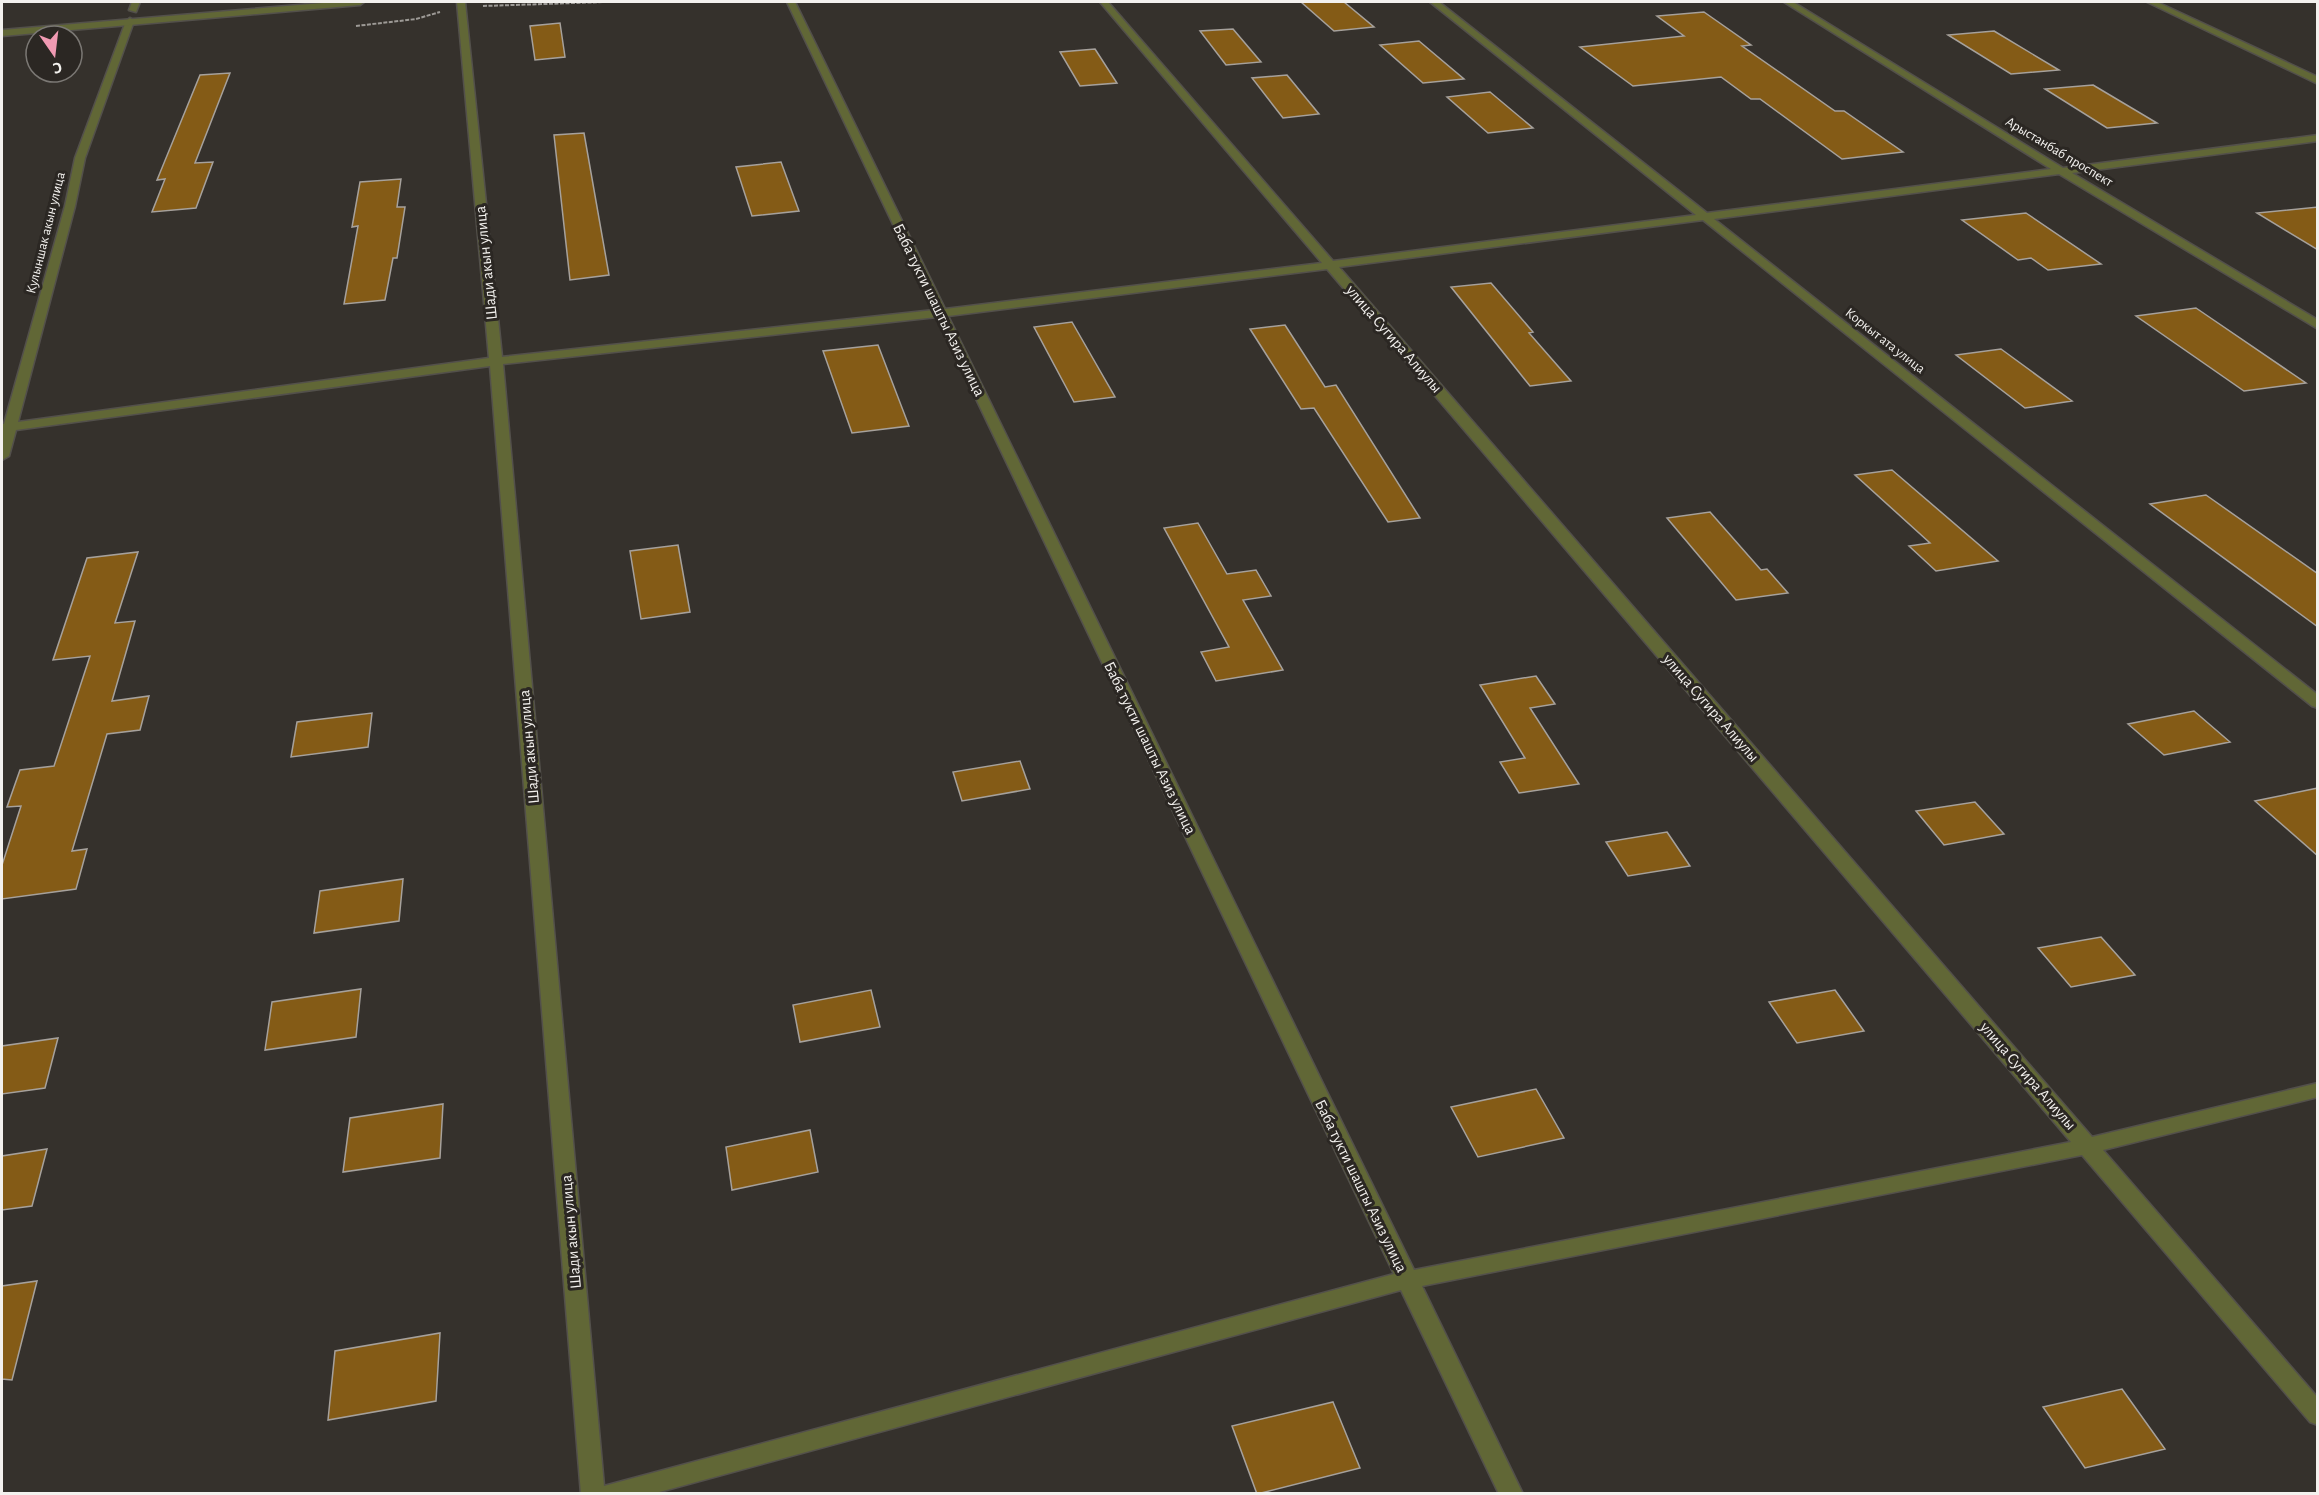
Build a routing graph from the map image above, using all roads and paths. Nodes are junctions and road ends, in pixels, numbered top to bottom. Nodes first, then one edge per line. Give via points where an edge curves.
1 (360, 2) edge
2 (461, 2) edge
3 (791, 2) edge
4 (1104, 2) edge
5 (1434, 2) edge
6 (1788, 2) edge
7 (2151, 2) edge
8 (145, 9) dead end
9 (122, 11) dead end
10 (133, 11) edge
11 (2, 33) edge
12 (2318, 81) edge
13 (2318, 138) edge
14 (2061, 171) junction
15 (1706, 217) junction
16 (1331, 265) junction
17 (940, 313) junction
18 (2318, 325) edge
19 (496, 362) junction
20 (5, 427) edge
21 (2, 456) edge
22 (2318, 703) edge
23 (2318, 1090) edge
24 (2088, 1146) junction
25 (1406, 1280) junction
26 (2318, 1415) edge
27 (593, 1494) edge
28 (611, 1494) edge
29 (1511, 1494) edge

1 - 10 street
2 - 19 street, Шади акын улица
3 - 17 street, Баба тукти шашты Азиз улица
4 - 16 street, улица Сугира Алиулы
5 - 15 street, Коркыт ата улица
6 - 14 street, Арыстанбаб проспект
7 - 12 street
8 - 10 street
9 - 10 street
10 - 11 street
10 - 20 street, Кулыншак акын улица via 80,158 70,206
13 - 14 street
14 - 15 street
14 - 18 street, Арыстанбаб проспект
15 - 16 street
15 - 22 street, Коркыт ата улица
16 - 17 street
16 - 24 street, улица Сугира Алиулы
17 - 19 street
17 - 25 street, Баба тукти шашты Азиз улица
19 - 20 street
19 - 27 street, Шади акын улица
20 - 21 street, Кулыншак акын улица
23 - 24 street
24 - 25 street
24 - 26 street, улица Сугира Алиулы
25 - 28 street
25 - 29 street, Баба тукти шашты Азиз улица

